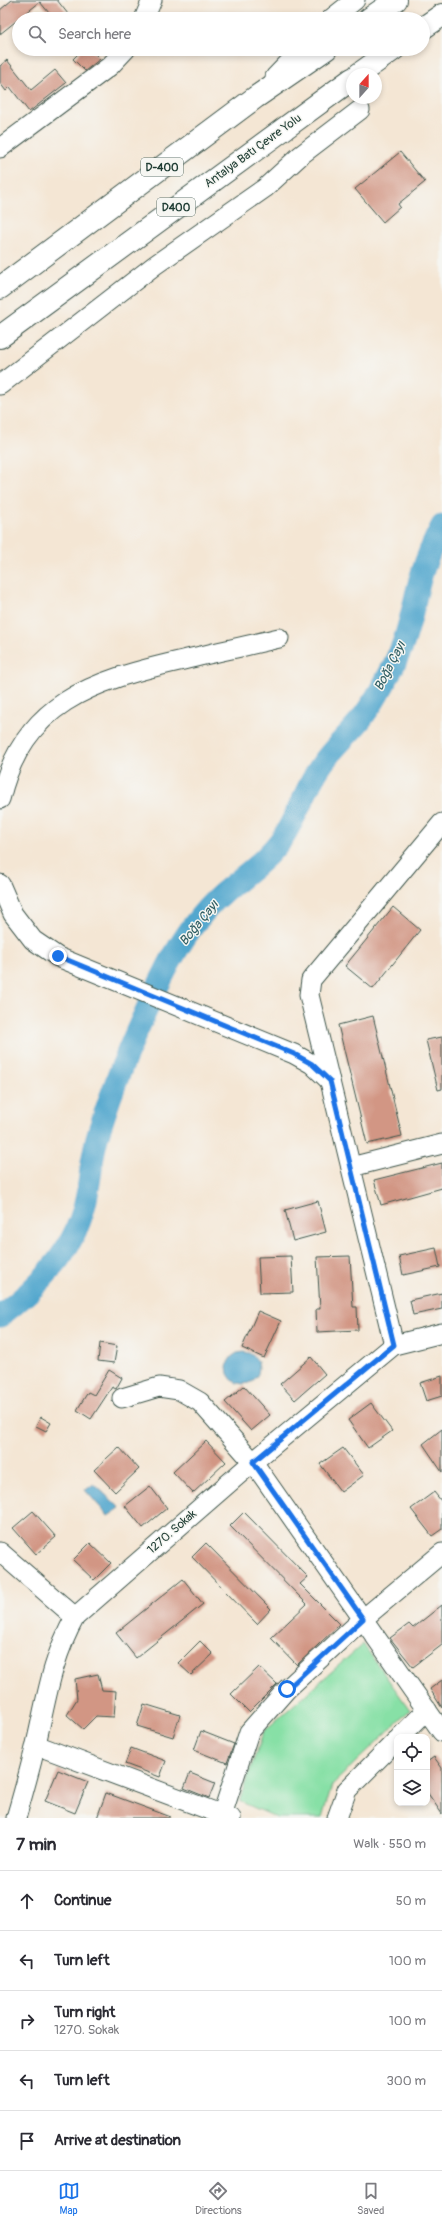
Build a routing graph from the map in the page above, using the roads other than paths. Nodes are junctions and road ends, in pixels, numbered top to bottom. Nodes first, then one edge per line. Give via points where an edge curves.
1 (152, 0) edge
2 (355, 0) edge
3 (396, 0) edge
4 (147, 12) edge
5 (340, 12) edge
6 (379, 12) edge
7 (442, 15) edge
8 (430, 23) edge
9 (119, 56) edge
10 (295, 56) edge
11 (316, 56) edge
12 (384, 56) edge
13 (367, 68) edge
14 (346, 83) edge
15 (256, 97) junction
16 (360, 110) dead end
17 (0, 148) edge
18 (0, 288) edge
19 (0, 337) edge
20 (0, 385) edge
21 (279, 638) dead end
22 (0, 799) edge
23 (442, 823) edge
24 (0, 884) edge
25 (330, 1081) junction
26 (442, 1144) edge
27 (351, 1167) junction
28 (442, 1333) edge
29 (394, 1345) junction
30 (122, 1398) dead end
31 (253, 1462) junction
32 (0, 1552) edge
33 (442, 1553) edge
34 (75, 1617) junction
35 (363, 1619) junction
36 (427, 1710) junction
37 (442, 1732) edge
38 (403, 1734) edge
39 (394, 1743) edge
40 (36, 1745) junction
41 (226, 1816) edge
42 (16, 1818) edge
43 (337, 1818) edge

1 - 4 street
2 - 5 street
3 - 6 highway
7 - 8 highway
9 - 17 street via 110,66
10 - 15 street
11 - 15 highway, D-400
12 - 13 highway
14 - 19 highway, Antalya Batı Çevre Yolu / D400
15 - 18 highway, D-400
16 - 20 street via 301,155 265,188 156,265
21 - 22 street via 129,672 82,691 54,710 33,729 14,757
23 - 25 street via 311,980 309,995
24 - 25 street via 13,914 33,940 58,956 294,1054 312,1064
25 - 27 street
26 - 27 street
27 - 29 street
28 - 29 street, 1270. Sokak
29 - 31 street, 1270. Sokak
30 - 31 street via 159,1387 187,1394 200,1402
31 - 34 street, 1270. Sokak
31 - 35 street
32 - 34 street
33 - 35 street
34 - 40 street, 1270. Sokak via 49,1677
35 - 36 street
35 - 41 street via 287,1689 249,1732
36 - 37 street
36 - 38 street
39 - 43 street via 347,1790
40 - 41 street
40 - 42 street, 1270. Sokak

